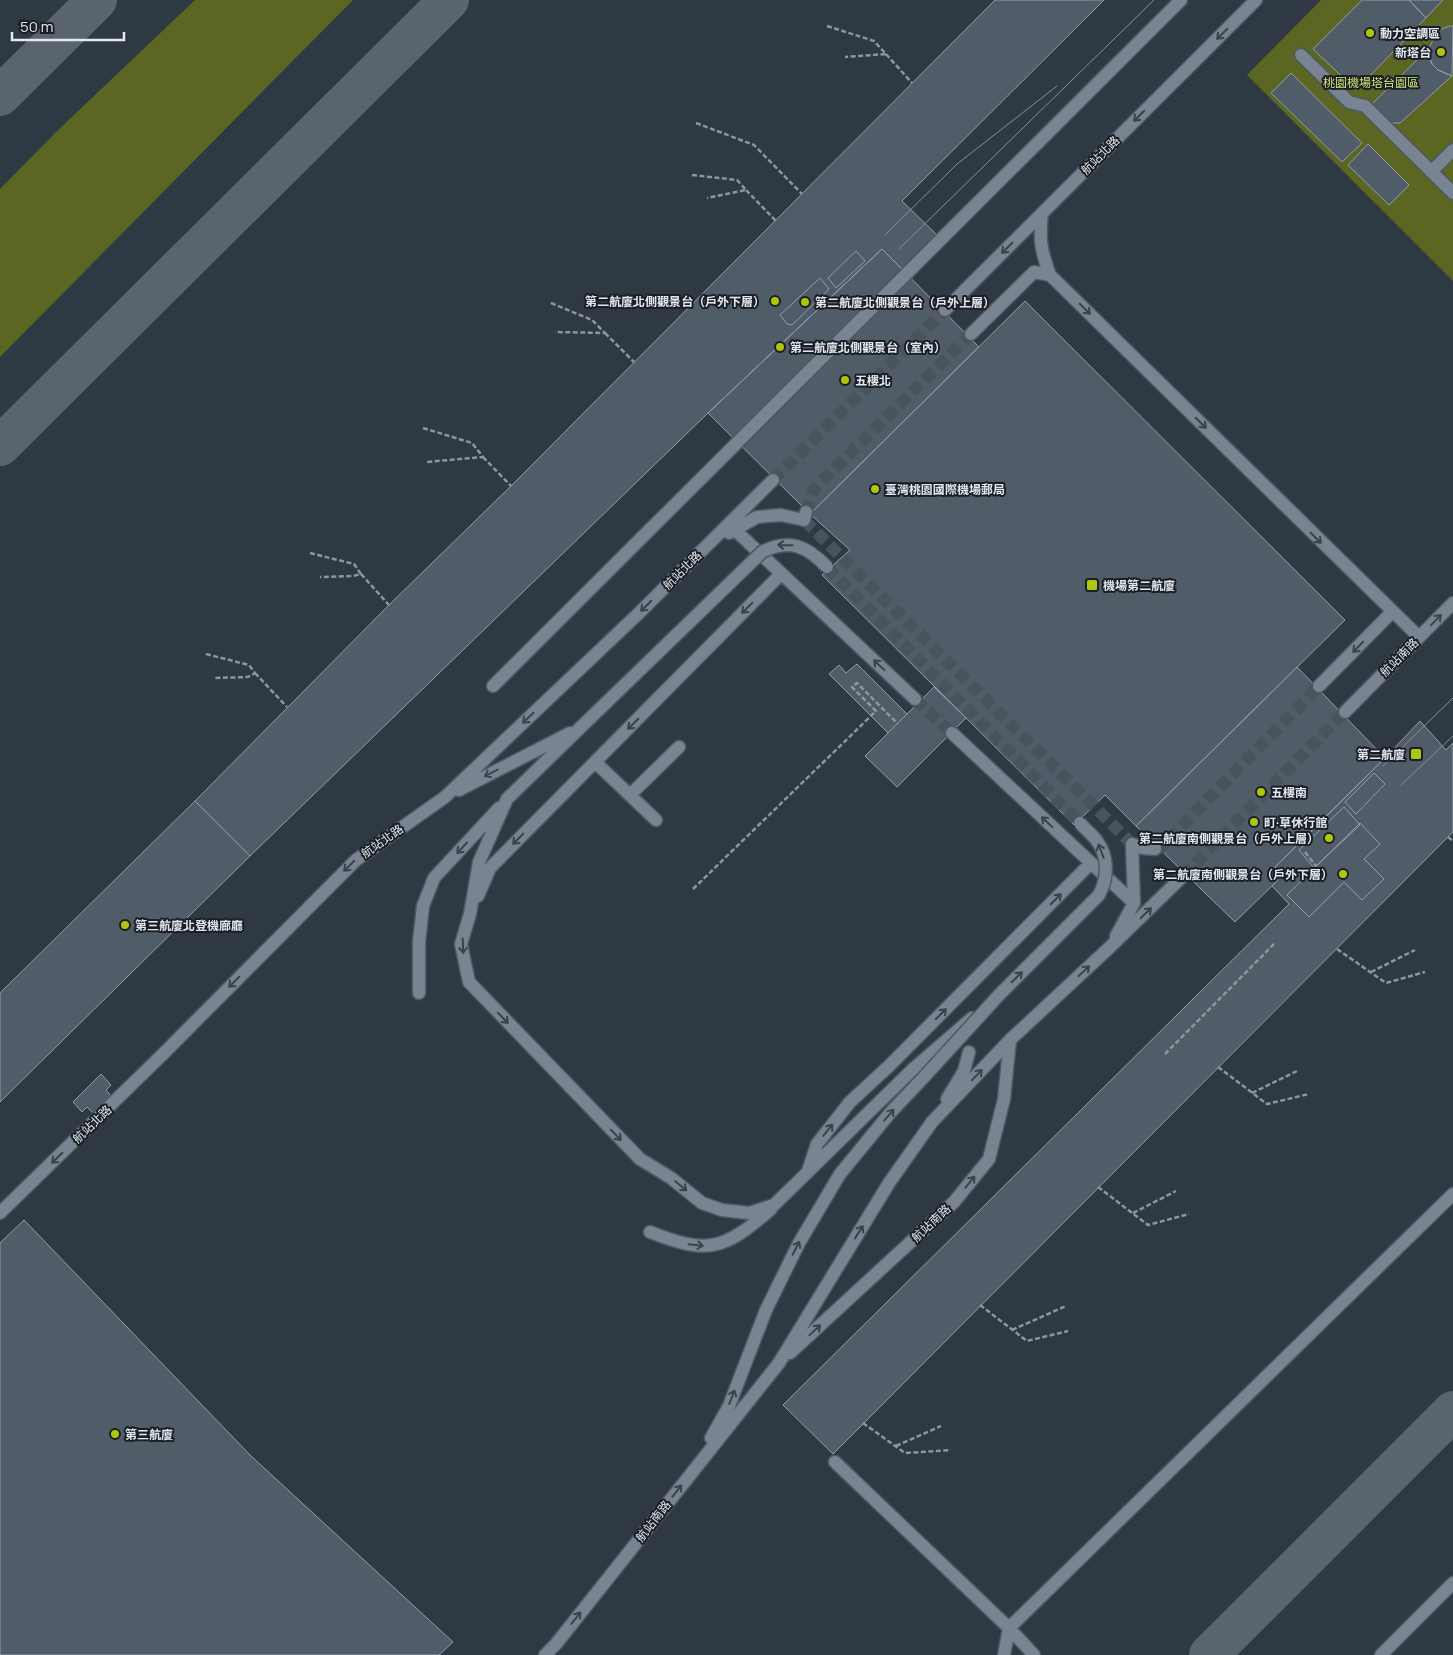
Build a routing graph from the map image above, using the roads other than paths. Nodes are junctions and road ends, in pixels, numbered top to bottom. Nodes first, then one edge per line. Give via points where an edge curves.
1 (1182, 0) edge
2 (1256, 0) edge
3 (1301, 55) dead end
4 (1453, 150) edge
5 (1431, 172) junction
6 (1453, 194) edge
7 (1042, 213) junction
8 (1050, 275) junction
9 (945, 310) tunnel mouth
10 (971, 334) tunnel mouth
11 (773, 480) tunnel mouth
12 (805, 516) tunnel mouth
13 (734, 530) junction
14 (706, 547) junction
15 (827, 566) tunnel mouth
16 (781, 574) junction
17 (1453, 603) edge
18 (1392, 612) junction
19 (1419, 637) junction
20 (493, 686) dead end
21 (1319, 686) tunnel mouth
22 (915, 699) tunnel mouth
23 (1346, 712) tunnel mouth
24 (582, 727) junction
25 (952, 733) tunnel mouth
26 (679, 747) dead end
27 (595, 762) junction
28 (630, 795) junction
29 (445, 797) junction
30 (507, 799) junction
31 (656, 820) dead end
32 (1080, 823) tunnel mouth
33 (1155, 849) dead end
34 (1091, 863) junction
35 (1183, 876) tunnel mouth
36 (1134, 903) junction
37 (470, 914) junction
38 (1110, 947) junction
39 (419, 993) dead end
40 (999, 995) junction
41 (1010, 1040) junction
42 (969, 1052) dead end
43 (932, 1122) junction
44 (808, 1174) junction
45 (1453, 1194) edge
46 (774, 1205) junction
47 (0, 1213) edge
48 (650, 1232) dead end
49 (779, 1363) junction
50 (835, 1462) dead end
51 (693, 1471) junction
52 (1453, 1583) edge
53 (1009, 1628) junction
54 (545, 1655) edge
55 (1004, 1655) edge
56 (1034, 1655) edge
57 (1381, 1655) edge

1 - 20 street
2 -> 7 street, 航站北路
3 - 5 street via 1349,102 1365,106
4 - 5 street
5 - 6 street
7 - 8 street via 1042,253
7 -> 9 street, 航站北路
8 - 10 street via 1034,272
8 -> 18 street
11 - 14 street, 航站北路
12 - 13 street via 758,517
13 - 14 street
13 - 16 street
14 -> 29 street, 航站北路
15 -> 24 street, bridge via 810,552 788,544 762,552
22 -> 16 street
16 -> 27 street
19 -> 17 street, 航站南路
18 - 19 street
18 -> 21 street
19 - 23 street, 航站南路
24 -> 29 street
24 - 30 street
34 -> 25 street
26 - 28 street
27 - 28 street
27 -> 37 street via 490,868
28 - 31 street
29 -> 47 street, 航站北路 via 356,860
30 - 37 street via 479,862
30 -> 39 street via 434,878 423,906
40 -> 32 street, bridge via 1099,895 1104,886 1104,855 1097,841
33 - 36 street via 1132,844
34 - 36 street
44 -> 34 street via 817,1144 850,1102
38 -> 35 street, 航站南路
36 - 38 street
37 -> 46 street via 461,944 469,982 640,1159 702,1203 722,1210 749,1213
41 -> 38 street, 航站南路
40 - 44 street, bridge via 912,1070
51 -> 40 street, bridge via 729,1406 766,1310 799,1242 840,1174 890,1113
43 -> 41 street, 航站南路
49 -> 41 street, 航站南路 via 954,1202 989,1159 1004,1099
42 - 43 street via 964,1071
49 -> 43 street, 航站南路 via 889,1183
44 - 46 street
45 - 53 street
48 -> 46 street via 699,1247 721,1244 748,1229
49 - 51 street, 航站南路
50 - 53 street
54 -> 51 street, 航站南路
52 - 57 street
53 - 55 street
53 - 56 street

